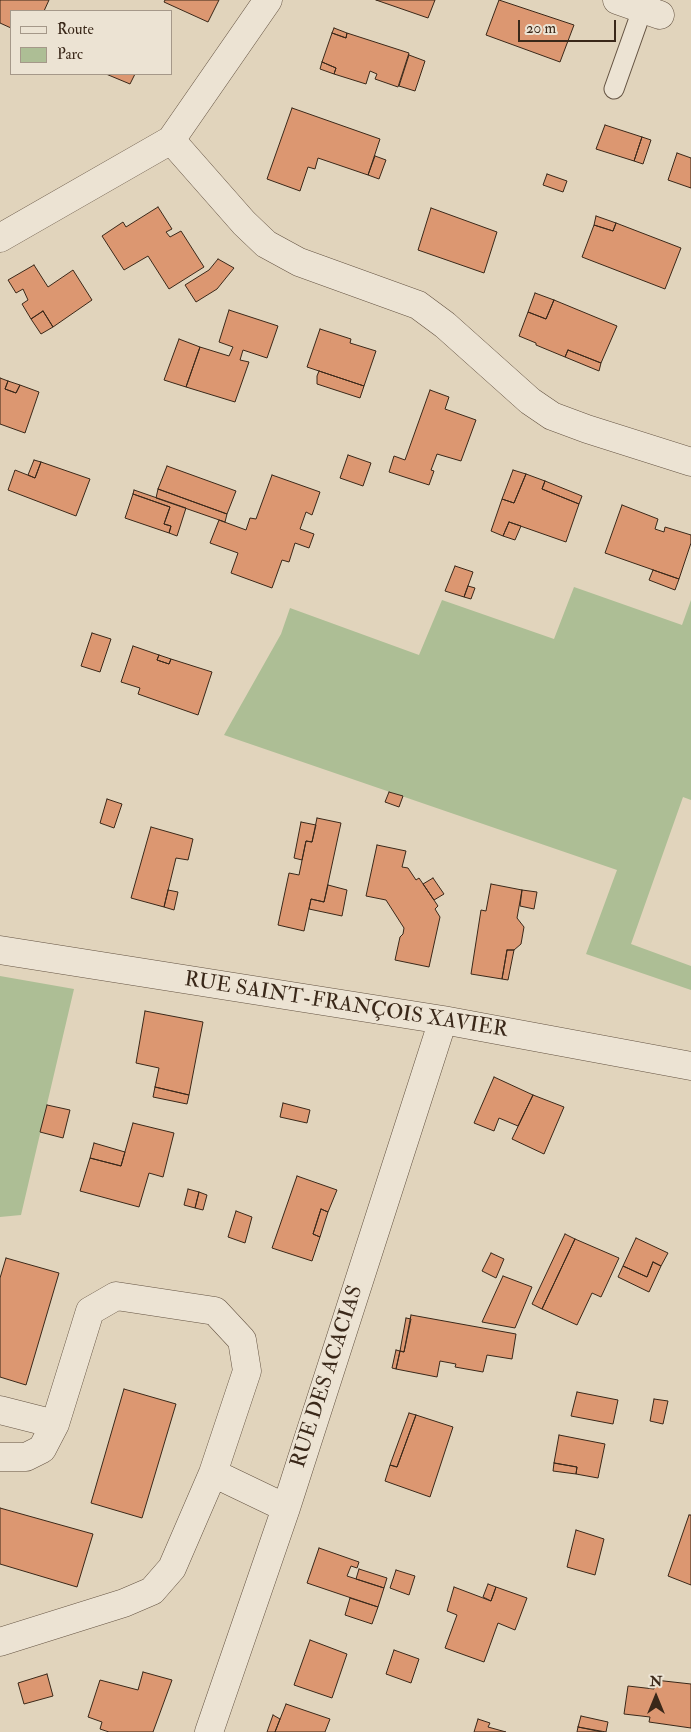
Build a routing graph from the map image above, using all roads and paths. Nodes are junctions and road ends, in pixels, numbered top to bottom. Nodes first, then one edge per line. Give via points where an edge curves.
1 (268, 0) edge
2 (617, 0) edge
3 (651, 13) joint
4 (614, 89) dead end
5 (171, 140) junction
6 (0, 238) edge
7 (691, 462) edge
8 (0, 950) edge
9 (444, 1020) junction
10 (691, 1066) edge
11 (0, 1410) edge
12 (55, 1424) junction
13 (0, 1457) edge
14 (213, 1473) junction
15 (286, 1508) junction
16 (0, 1642) edge
17 (209, 1732) edge

1 - 5 street
2 - 3 street
3 - 4 lane
5 - 6 street
5 - 7 street via 266,244 299,262 418,305 552,416
8 - 9 street, RUE SAINT-FRANÇOIS XAVIER
9 - 10 street, RUE SAINT-FRANÇOIS XAVIER
9 - 15 street, RUE DES ACACIAS
11 - 12 street
12 - 13 street via 42,1449 26,1457
12 - 14 street via 90,1311 116,1296 215,1311 242,1340 247,1371
14 - 15 street
14 - 16 street via 172,1568 152,1591
15 - 17 street, RUE DES ACACIAS

